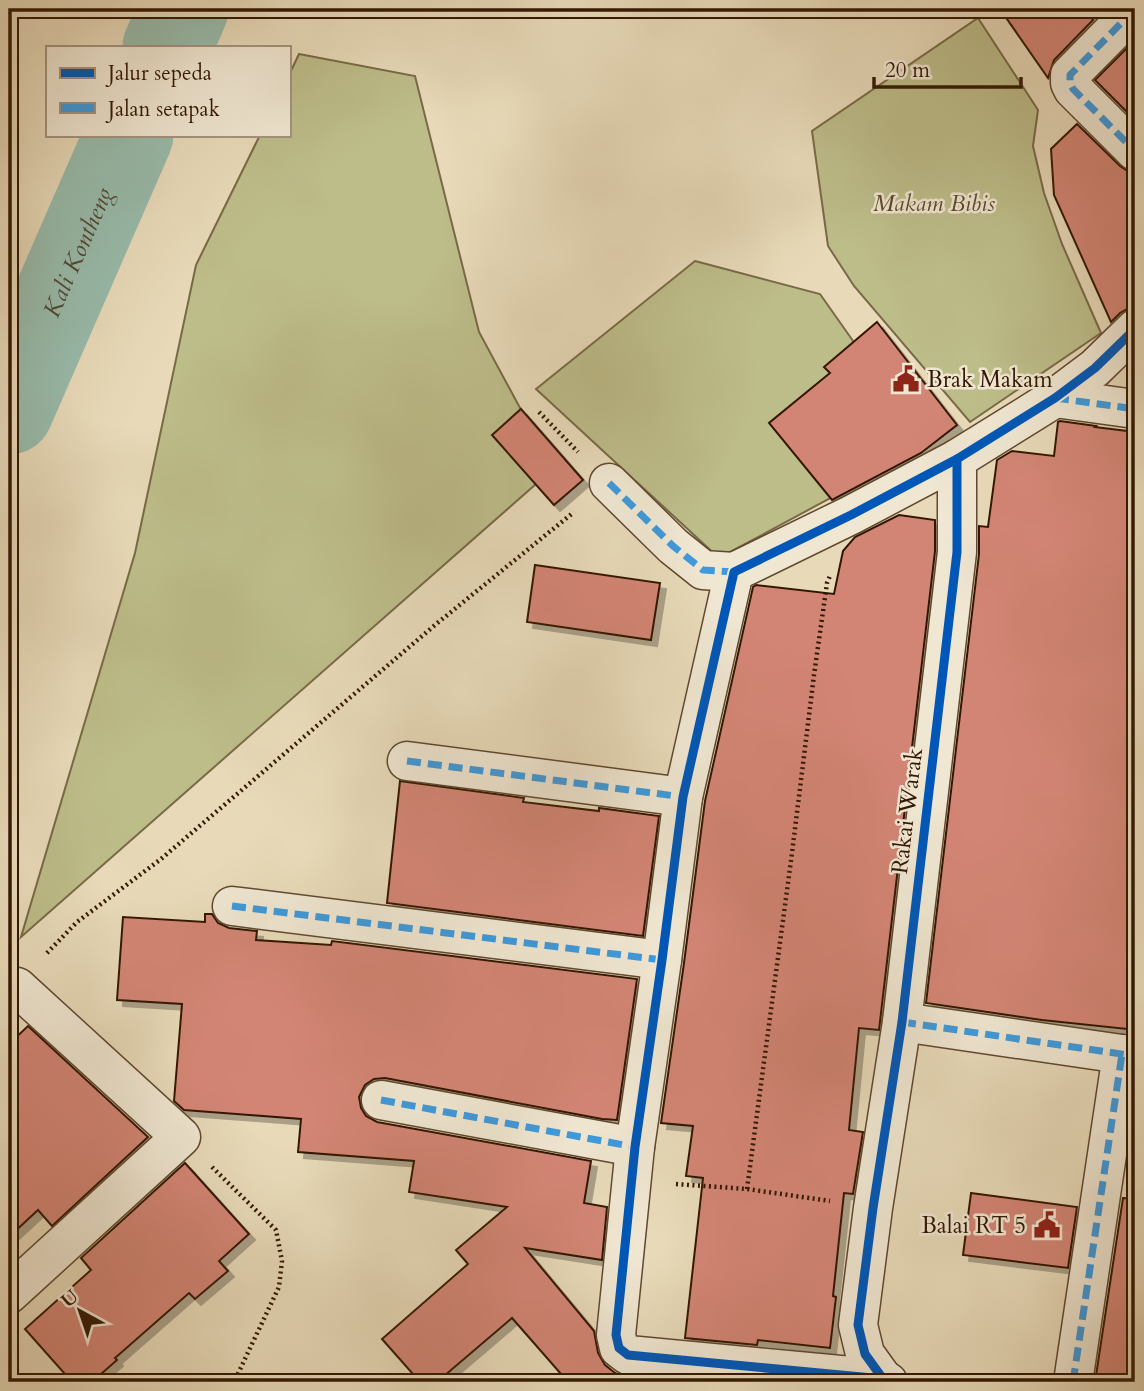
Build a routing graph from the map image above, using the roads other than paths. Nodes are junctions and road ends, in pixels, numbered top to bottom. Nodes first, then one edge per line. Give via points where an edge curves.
1 (1135, 9) edge
2 (1135, 151) edge
3 (1135, 329) edge
4 (1055, 398) junction
5 (1135, 409) edge
6 (957, 459) junction
7 (609, 483) road end
8 (734, 572) junction
9 (407, 761) dead end
10 (683, 797) junction
11 (232, 906) dead end
12 (662, 960) junction
13 (17, 987) dead end
14 (902, 1022) junction
15 (1128, 1055) edge
16 (381, 1100) dead end
17 (633, 1164) junction
18 (9, 1294) edge
19 (886, 1380) edge
20 (1073, 1382) edge

1 - 2 street via 1070,75 1073,89
3 - 4 street via 1096,368
4 - 5 street
4 - 6 street
6 - 8 street
6 - 14 street, Rakai Warak via 957,552
7 - 8 street via 703,570
8 - 10 street
9 - 10 street
10 - 12 street
11 - 12 street
12 - 17 street
13 - 18 street via 181,1137
14 - 15 street
14 - 19 street, Rakai Warak via 858,1325 864,1354
15 - 20 street
16 - 17 street
17 - 19 street via 616,1335 619,1348 628,1355

